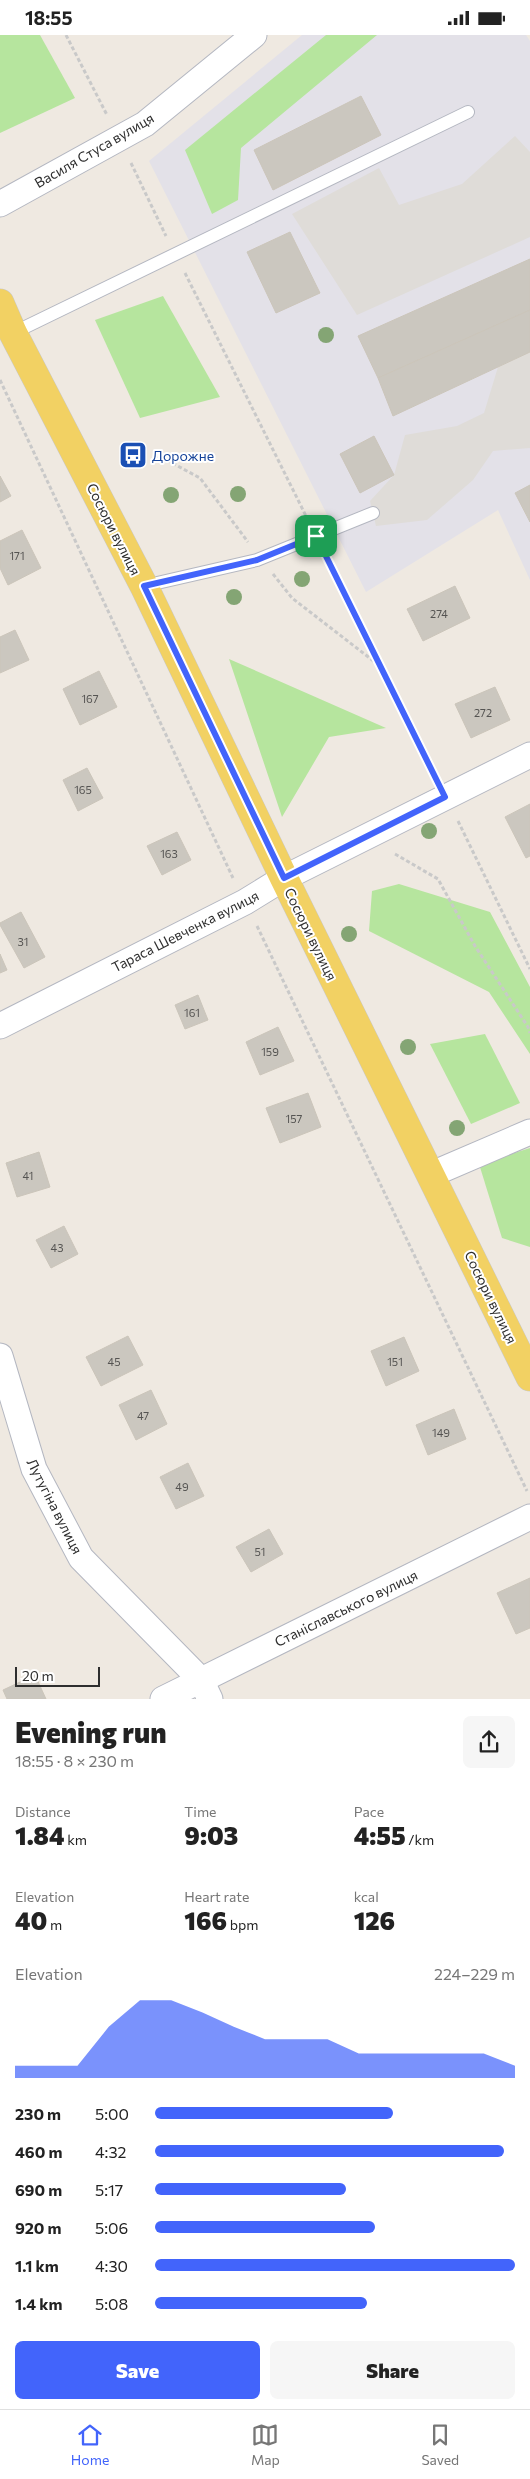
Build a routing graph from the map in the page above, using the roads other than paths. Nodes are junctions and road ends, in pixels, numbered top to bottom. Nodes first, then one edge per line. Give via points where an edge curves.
1 (254, 35) edge
2 (468, 112) dead end
3 (0, 204) edge
4 (0, 303) edge
5 (13, 333) junction
6 (373, 513) dead end
7 (144, 586) junction
8 (530, 755) edge
9 (284, 878) junction
10 (0, 1026) edge
11 (530, 1133) edge
12 (430, 1175) junction
13 (0, 1356) edge
14 (530, 1377) edge
15 (530, 1517) edge
16 (205, 1690) edge
17 (163, 1699) edge

1 - 3 street, Василя Стуса вулиця via 145,124
2 - 5 lane
4 - 5 main road, Сосюри вулиця
5 - 7 main road, Сосюри вулиця
6 - 7 lane via 257,560
7 - 9 main road, Сосюри вулиця
8 - 9 street, Тараса Шевченка вулиця
9 - 10 street, Тараса Шевченка вулиця via 245,902
9 - 12 main road, Сосюри вулиця
11 - 12 street
12 - 14 main road, Сосюри вулиця
13 - 16 street, Лутугіна вулиця via 34,1469 81,1558
15 - 16 street, Станіславського вулиця
16 - 17 street, Станіславського вулиця

